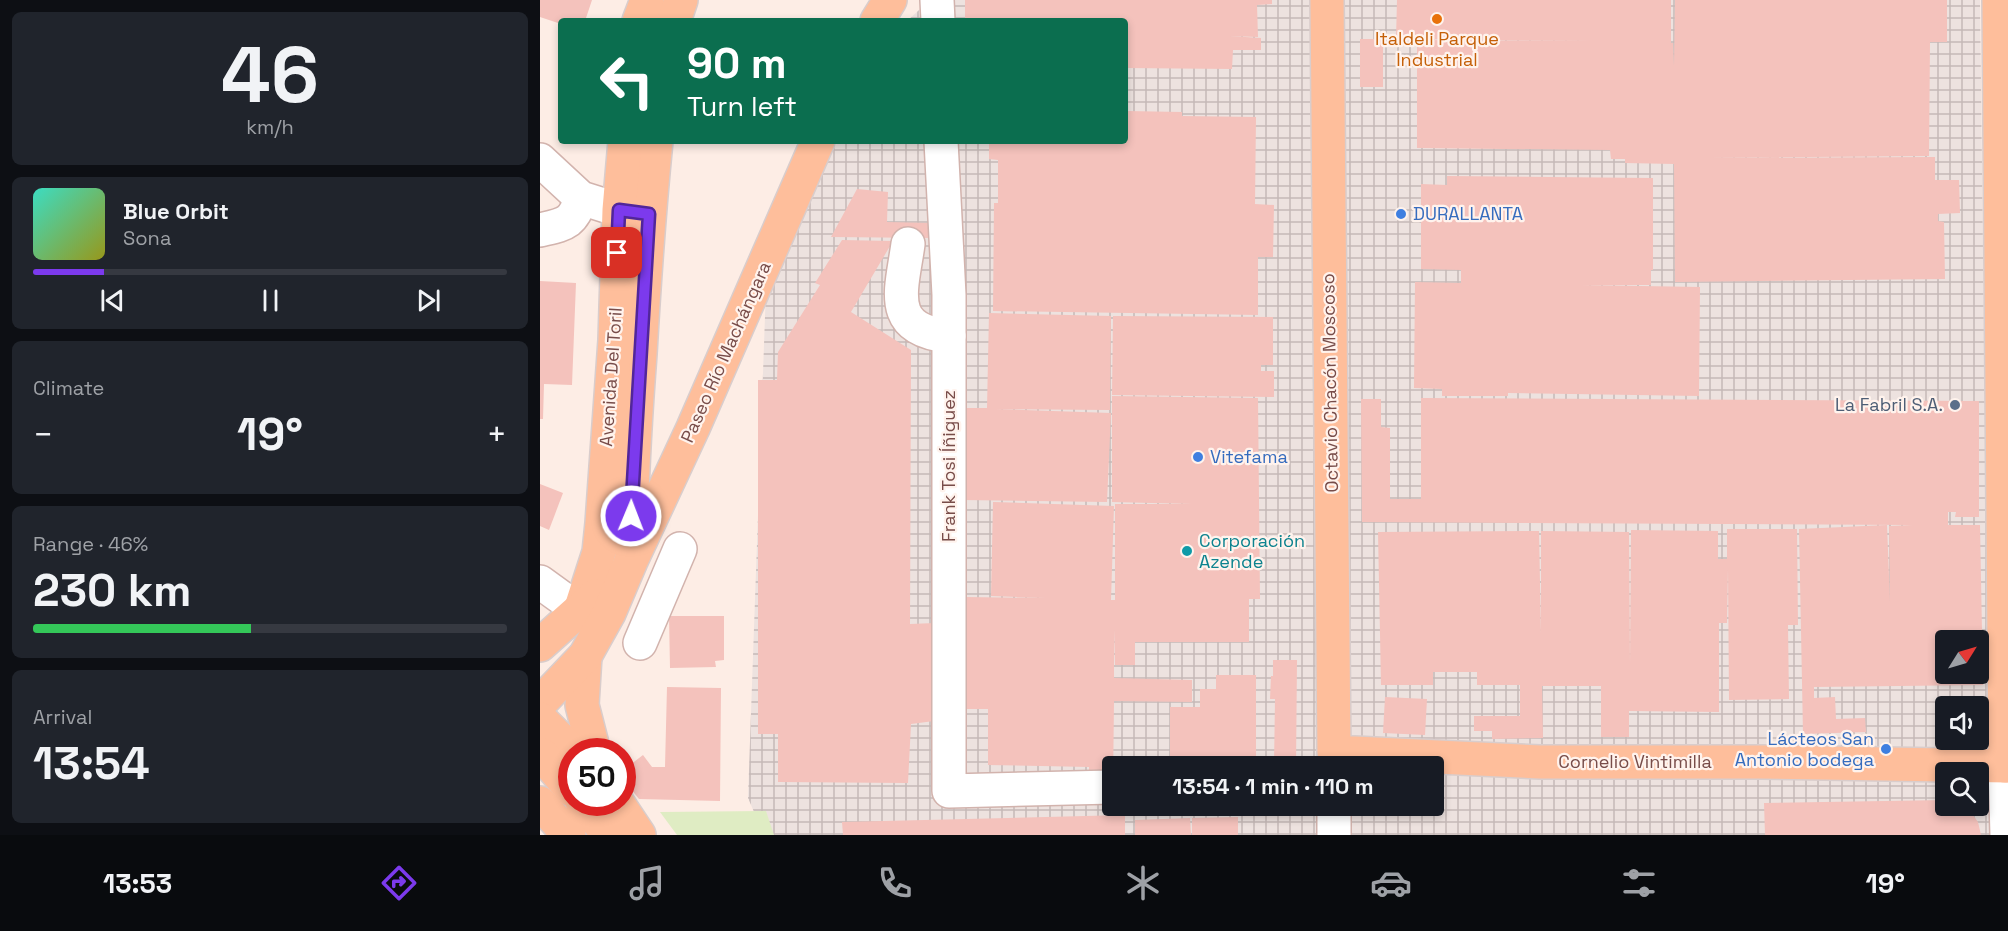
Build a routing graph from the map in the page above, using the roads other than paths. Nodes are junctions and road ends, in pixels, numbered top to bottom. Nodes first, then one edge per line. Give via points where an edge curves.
1 (647, 0) edge
2 (681, 0) edge
3 (890, 0) edge
4 (937, 0) edge
5 (1327, 0) edge
6 (2000, 0) edge
7 (640, 18) edge
8 (675, 18) edge
9 (880, 18) edge
10 (938, 18) edge
11 (625, 144) edge
12 (655, 144) edge
13 (817, 144) edge
14 (941, 144) edge
15 (540, 160) edge
16 (581, 198) junction
17 (634, 212) junction
18 (540, 230) edge
19 (908, 244) dead end
20 (949, 336) junction
21 (680, 549) dead end
22 (631, 561) junction
23 (540, 582) edge
24 (580, 611) junction
25 (543, 640) edge
26 (640, 643) dead end
27 (585, 656) junction
28 (540, 703) edge
29 (540, 719) edge
30 (590, 738) edge
31 (557, 753) edge
32 (1334, 756) edge
33 (1444, 761) edge
34 (2007, 766) edge
35 (1102, 787) edge
36 (540, 803) edge
37 (1334, 816) edge
38 (569, 835) edge
39 (1334, 835) edge
40 (2007, 835) edge

1 - 7 main road
2 - 8 main road
3 - 9 main road
4 - 10 street
5 - 32 main road, Octavio Chacón Moscoso
6 - 34 main road
11 - 17 main road, Avenida Del Toril
12 - 17 main road, Avenida Del Toril
13 - 22 main road, Paseo Río Machángara
14 - 20 street, Frank Tosi Íñiguez
15 - 16 street
16 - 17 street
16 - 18 street via 576,214 567,222
17 - 22 main road, Avenida Del Toril
17 - 24 main road, Avenida Del Toril via 615,340 599,552
19 - 20 street via 900,300 904,313 912,324
20 - 35 street, Frank Tosi Íñiguez via 949,791
21 - 26 street
22 - 24 main road, Paseo Río Machángara
22 - 27 main road, Paseo Río Machángara
23 - 24 street
24 - 25 main road, Paseo Río Machángara
27 - 28 main road, Paseo Río Machángara
27 - 30 main road via 582,705
29 - 31 main road via 560,737
33 - 34 main road, Cornelio Vintimilla
34 - 40 street
36 - 38 main road
37 - 39 street

